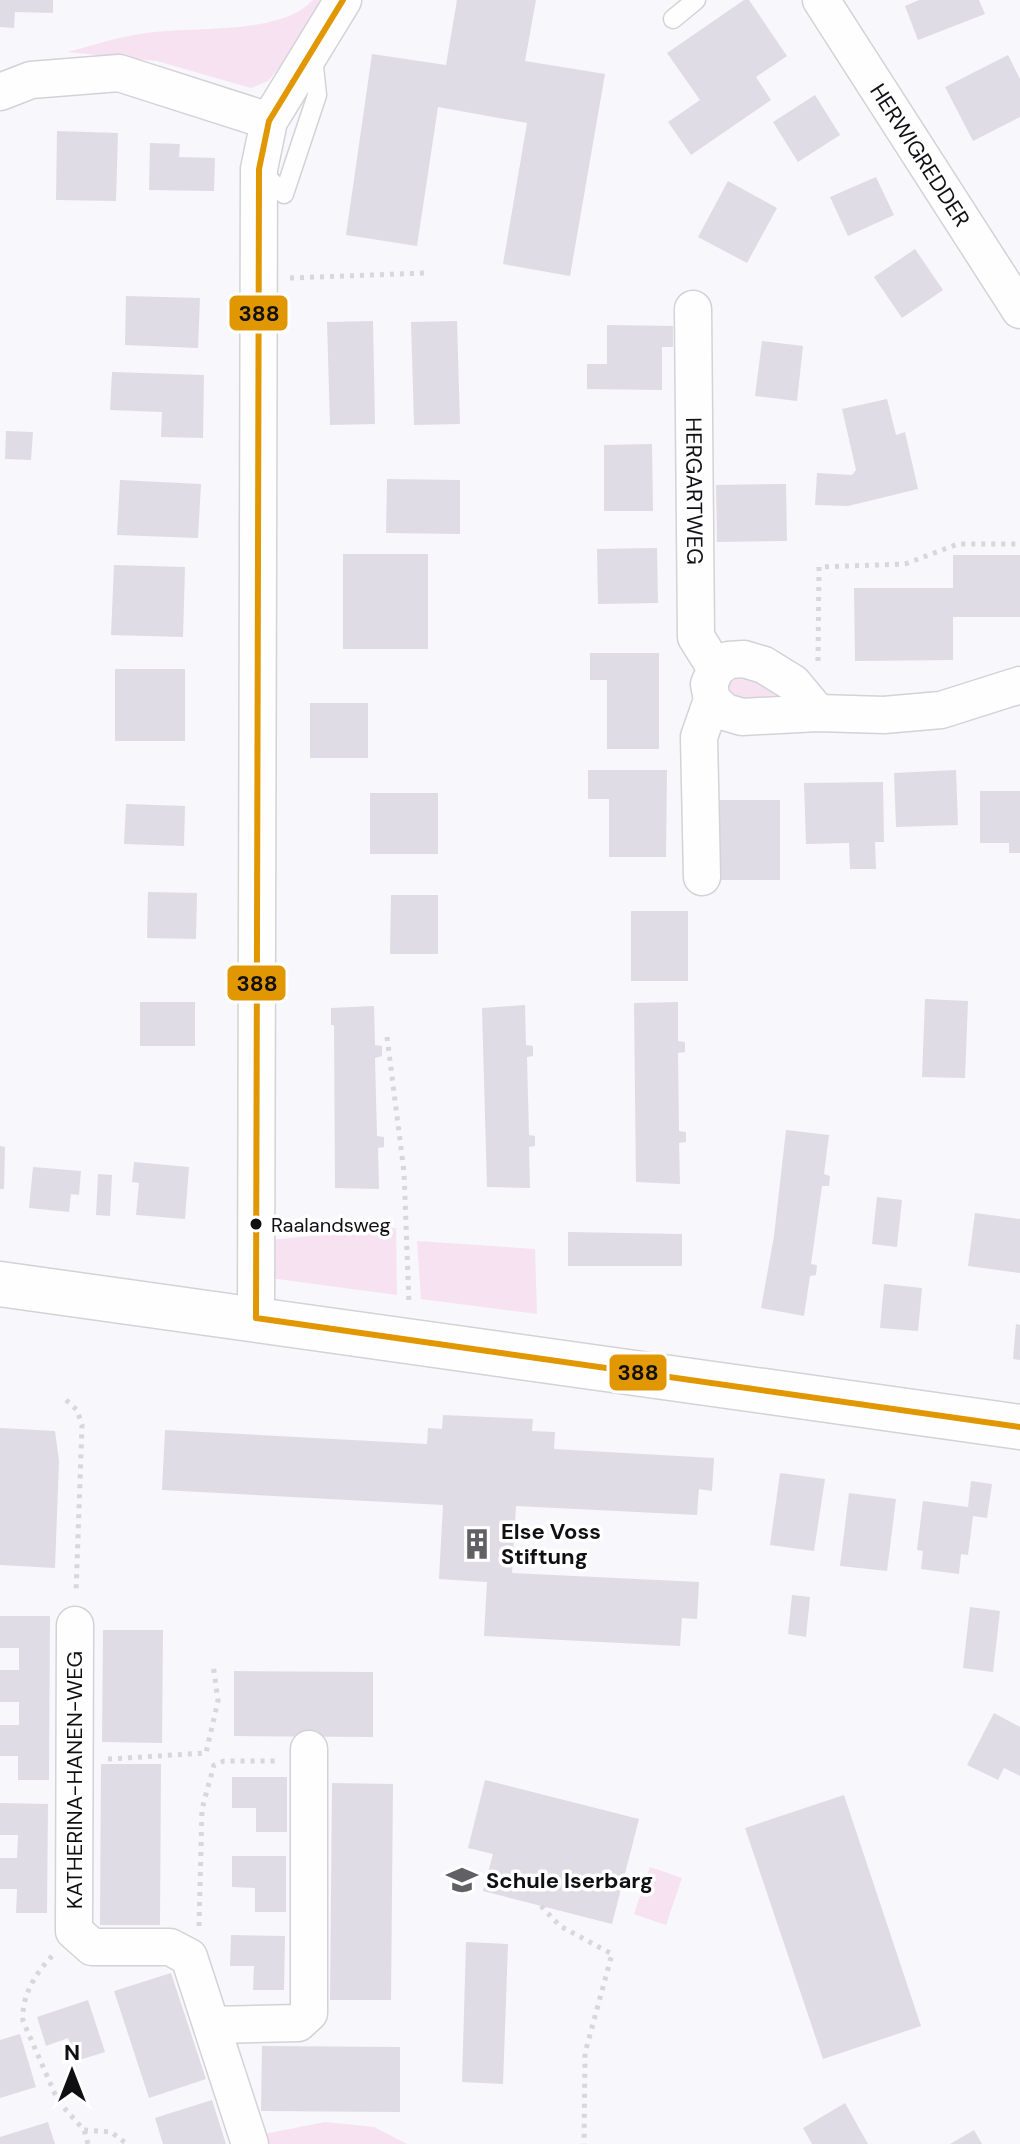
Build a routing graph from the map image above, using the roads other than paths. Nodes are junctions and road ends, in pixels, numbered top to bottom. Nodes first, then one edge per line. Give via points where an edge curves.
1 (343, 0) edge
2 (696, 0) edge
3 (821, 0) edge
4 (673, 19) dead end
5 (313, 53) junction
6 (0, 92) edge
7 (269, 121) junction
8 (259, 169) junction
9 (693, 309) dead end
10 (1020, 310) edge
11 (714, 684) junction
12 (1020, 685) edge
13 (818, 713) junction
14 (702, 877) dead end
15 (0, 1284) edge
16 (256, 1318) junction
17 (1020, 1427) edge
18 (75, 1625) road end
19 (309, 1755) road end
20 (212, 2025) junction
21 (250, 2144) edge

1 - 5 street
2 - 4 lane
3 - 10 street, HERWIGREDDER
5 - 7 street
5 - 8 lane via 317,95 284,194
6 - 7 street via 31,80 119,73
7 - 8 street
8 - 16 street
9 - 11 street, HERGARTWEG via 696,637
11 - 13 street via 725,712 742,717
11 - 13 street via 728,660 744,659 793,683
11 - 14 street via 699,737
12 - 13 street via 941,710
15 - 16 street
16 - 17 street
18 - 20 street, KATHERINA-HANEN-WEG via 74,1931 92,1947 170,1947 189,1957
19 - 20 street via 309,2013 298,2023
20 - 21 street

